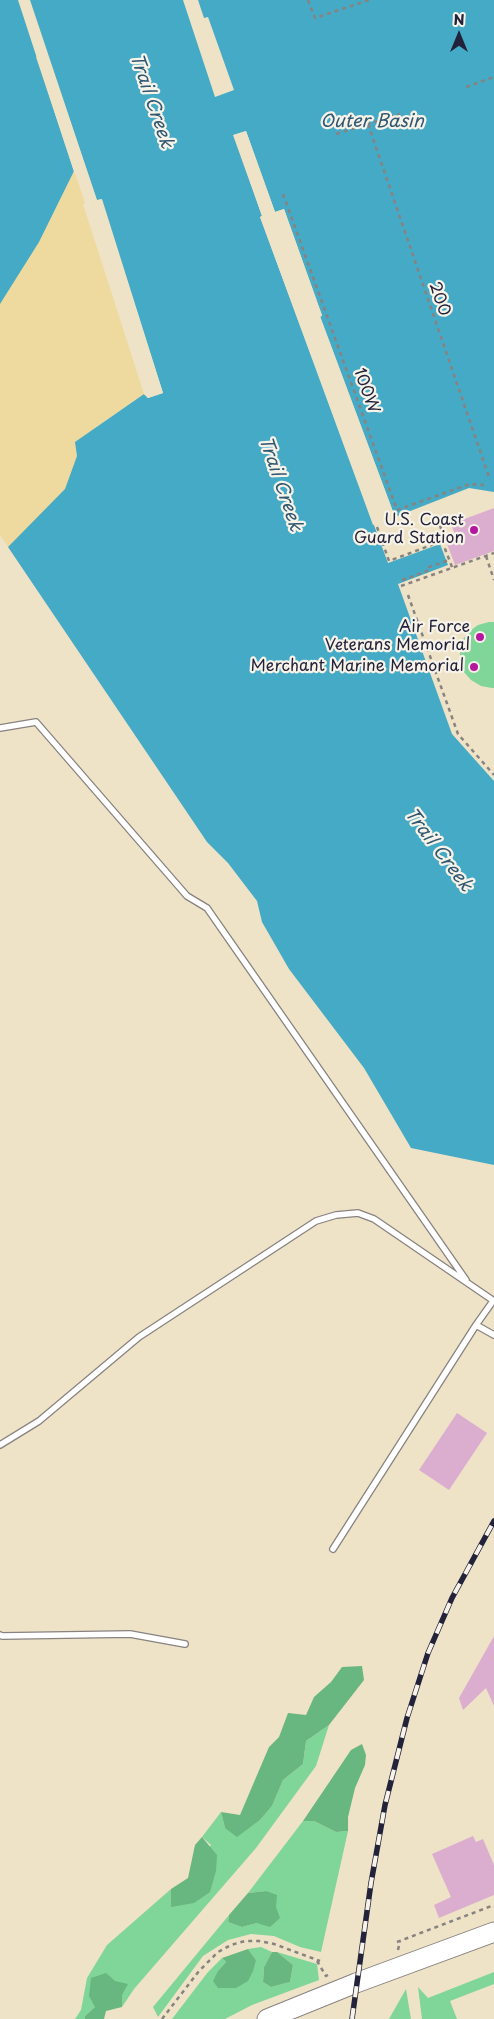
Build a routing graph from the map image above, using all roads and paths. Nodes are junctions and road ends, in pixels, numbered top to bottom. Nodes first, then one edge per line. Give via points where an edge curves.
1 (308, 0) edge
2 (369, 0) edge
3 (494, 78) edge
4 (466, 87) dead end
5 (400, 114) dead end
6 (368, 124) junction
7 (336, 134) dead end
8 (283, 194) dead end
9 (490, 480) dead end
10 (484, 485) dead end
11 (453, 520) dead end
12 (377, 527) dead end
13 (433, 534) dead end
14 (442, 541) junction
15 (436, 543) junction
16 (494, 553) edge
17 (486, 556) junction
18 (449, 560) junction
19 (452, 567) junction
20 (402, 580) dead end
21 (494, 580) edge
22 (401, 586) dead end
23 (408, 594) dead end
24 (0, 728) edge
25 (494, 775) edge
26 (466, 1280) junction
27 (494, 1301) edge
28 (476, 1325) junction
29 (494, 1335) edge
30 (0, 1445) edge
31 (333, 1549) dead end
32 (0, 1634) edge
33 (185, 1644) dead end
34 (494, 1905) edge
35 (494, 1932) edge
36 (397, 1942) dead end
37 (320, 1960) dead end
38 (162, 2019) edge
39 (267, 2019) edge

1 - 2 path via 314,18
3 - 4 path
5 - 6 path
6 - 7 path
6 - 9 path, 200
8 - 10 path, 100W via 397,510 470,484
11 - 14 path via 440,525
12 - 15 path via 389,561
13 - 15 path
14 - 15 path
14 - 18 path
16 - 17 path
17 - 19 path
17 - 21 path
18 - 19 path
18 - 20 path
19 - 22 path
23 - 25 path via 458,734
24 - 26 lane via 36,722 187,896 207,908
26 - 27 lane
26 - 30 lane via 366,1216 358,1213 336,1215 316,1221 139,1337 39,1421
27 - 28 lane
28 - 29 lane
28 - 31 lane
32 - 33 lane via 130,1634
34 - 36 path
35 - 39 main road
37 - 38 path via 259,1941 231,1945 218,1952 199,1971

